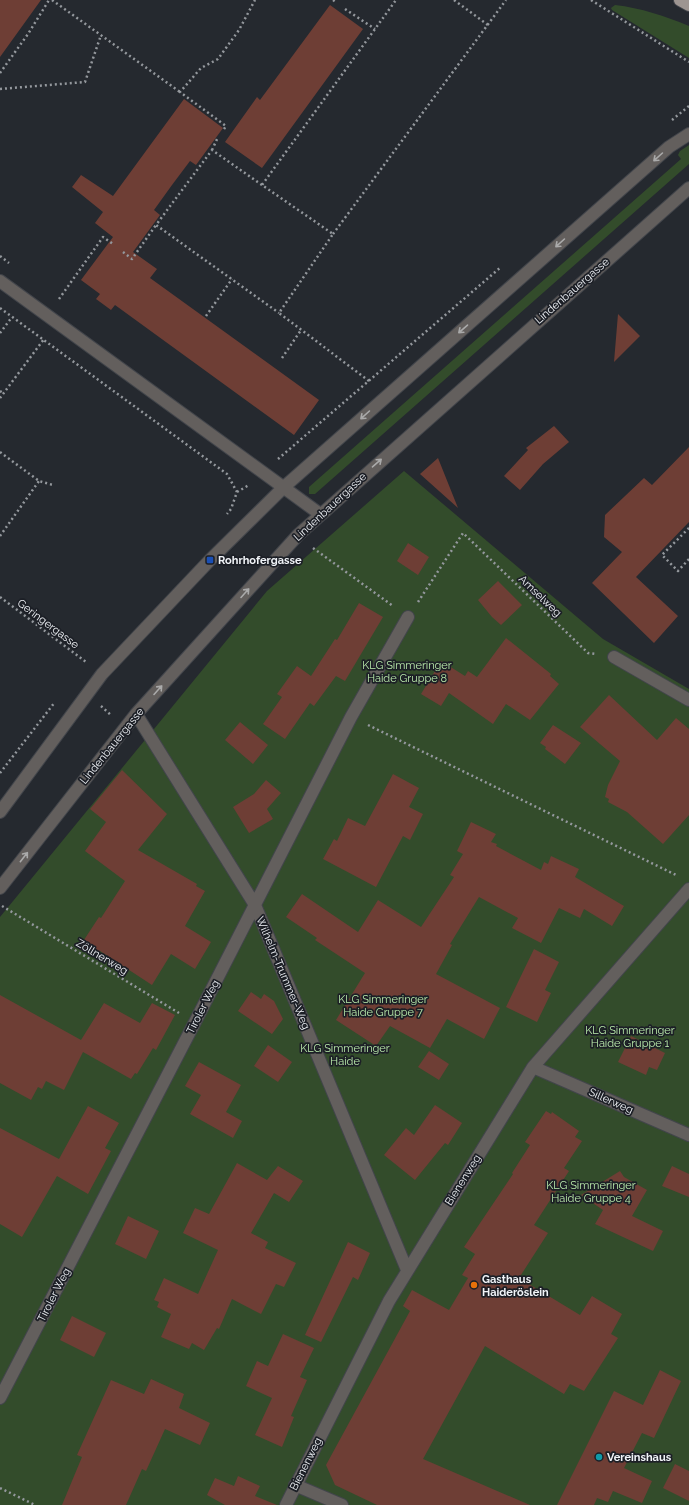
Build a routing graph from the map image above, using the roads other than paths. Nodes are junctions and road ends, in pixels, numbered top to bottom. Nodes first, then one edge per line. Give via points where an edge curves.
1 (680, 0) edge
2 (689, 5) edge
3 (689, 134) edge
4 (689, 188) edge
5 (0, 281) edge
6 (284, 487) junction
7 (320, 514) junction
8 (408, 617) road end
9 (614, 657) road end
10 (689, 700) edge
11 (136, 714) junction
12 (0, 812) edge
13 (0, 888) edge
14 (689, 889) edge
15 (255, 905) junction
16 (533, 1067) junction
17 (689, 1135) edge
18 (407, 1270) junction
19 (0, 1398) edge
20 (295, 1485) junction
21 (286, 1505) edge
22 (342, 1505) edge

1 - 2 main road
3 -> 6 street via 669,147
7 -> 4 street, Lindenbauergasse
5 - 6 street
6 - 7 street
6 - 12 street via 210,560 102,674
11 -> 7 street, Lindenbauergasse via 298,534
8 - 15 street, Tiroler Weg via 351,717
9 - 10 street
13 -> 11 street, Lindenbauergasse
11 - 15 street, Wilhelm-Trummer-Weg
14 - 16 street, Bienenweg
15 - 18 street, Wilhelm-Trummer-Weg
15 - 19 street, Tiroler Weg
16 - 17 street, Sillerweg
16 - 18 street, Bienenweg
18 - 20 street, Bienenweg
20 - 21 street, Bienenweg
20 - 22 street

